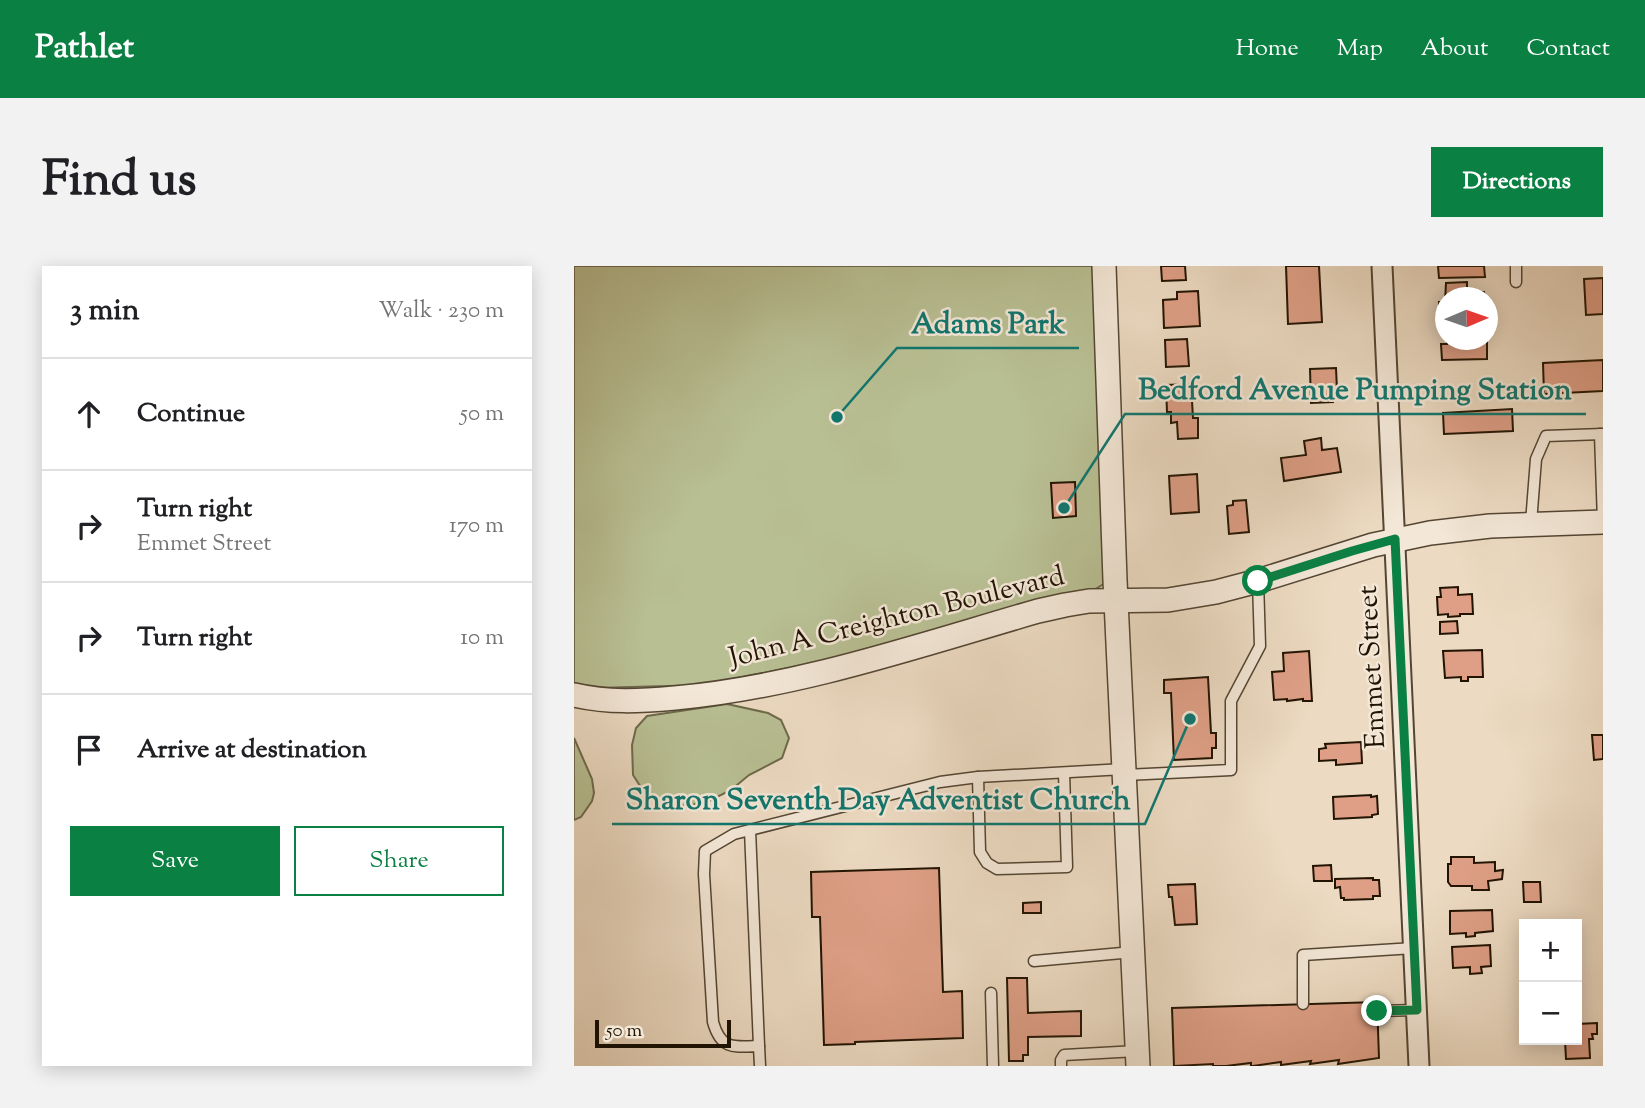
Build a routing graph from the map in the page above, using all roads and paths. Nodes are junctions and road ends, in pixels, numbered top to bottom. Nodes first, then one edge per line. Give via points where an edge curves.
1 (1104, 266) edge
2 (1382, 266) edge
3 (1516, 266) edge
4 (1516, 282) dead end
5 (1601, 434) edge
6 (1603, 522) edge
7 (1531, 524) junction
8 (1395, 539) junction
9 (1258, 581) junction
10 (1116, 601) junction
11 (574, 695) edge
12 (1125, 772) junction
13 (1064, 773) junction
14 (978, 777) junction
15 (750, 830) junction
16 (1414, 948) junction
17 (1133, 952) junction
18 (1034, 961) dead end
19 (990, 993) dead end
20 (1303, 1004) dead end
21 (1417, 1010) junction
22 (1377, 1011) dead end
23 (759, 1046) junction
24 (1138, 1059) edge
25 (760, 1066) edge
26 (993, 1066) edge
27 (1061, 1066) edge
28 (1419, 1066) edge

1 - 10 street
2 - 8 street, Emmet Street
3 - 4 lane
5 - 6 lane
5 - 7 lane via 1546,436 1536,459
6 - 7 street, John A Creighton Boulevard
7 - 8 street, John A Creighton Boulevard
8 - 9 street, John A Creighton Boulevard
8 - 16 street, Emmet Street
9 - 10 street, John A Creighton Boulevard via 1168,600
9 - 12 lane via 1260,646 1231,701 1231,770
10 - 11 street, John A Creighton Boulevard via 1065,604 752,687 623,702
10 - 12 street
12 - 13 lane
12 - 17 street
13 - 14 lane
13 - 14 lane via 1067,867 997,869 987,863 980,852
14 - 15 lane via 940,782
15 - 23 lane
15 - 23 lane via 705,851 704,874 717,1037 729,1045
16 - 20 lane via 1303,955
16 - 21 street, Emmet Street
17 - 18 lane
17 - 24 street
19 - 26 lane
21 - 22 lane
21 - 28 street, Emmet Street
23 - 25 lane
24 - 27 lane via 1064,1055

